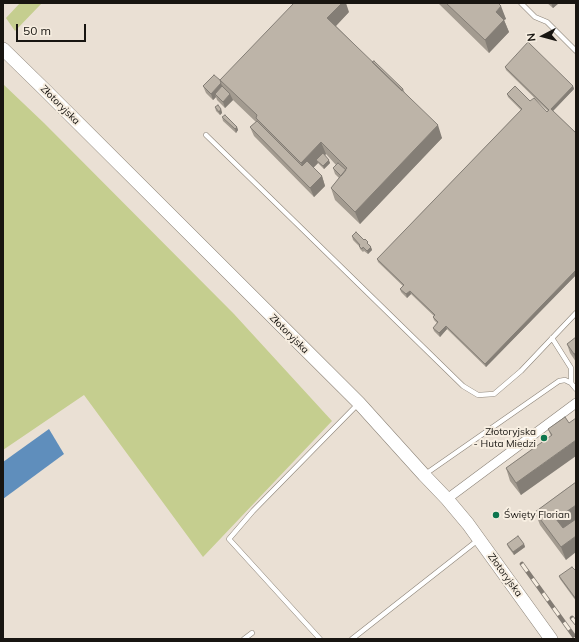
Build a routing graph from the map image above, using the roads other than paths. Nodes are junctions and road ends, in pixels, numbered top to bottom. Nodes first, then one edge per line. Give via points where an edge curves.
1 (521, 3) edge
2 (3, 49) edge
3 (576, 51) edge
4 (206, 135) dead end
5 (576, 313) edge
6 (552, 338) junction
7 (571, 383) junction
8 (576, 389) edge
9 (359, 403) junction
10 (576, 403) edge
11 (424, 475) junction
12 (447, 499) junction
13 (479, 539) junction
14 (252, 633) dead end
15 (244, 639) edge
16 (320, 639) edge
17 (352, 639) edge
18 (551, 639) edge

1 - 3 lane via 535,17 547,22
2 - 9 main road, Złotoryjska
4 - 6 lane via 464,386 478,395 494,394 521,371
5 - 6 lane
6 - 7 lane via 571,368
7 - 8 lane
7 - 11 lane via 559,381
9 - 11 main road, Złotoryjska
9 - 16 lane via 229,539
10 - 12 street
11 - 12 main road, Złotoryjska
12 - 13 main road, Złotoryjska
13 - 17 lane
13 - 18 main road, Złotoryjska
14 - 15 lane

